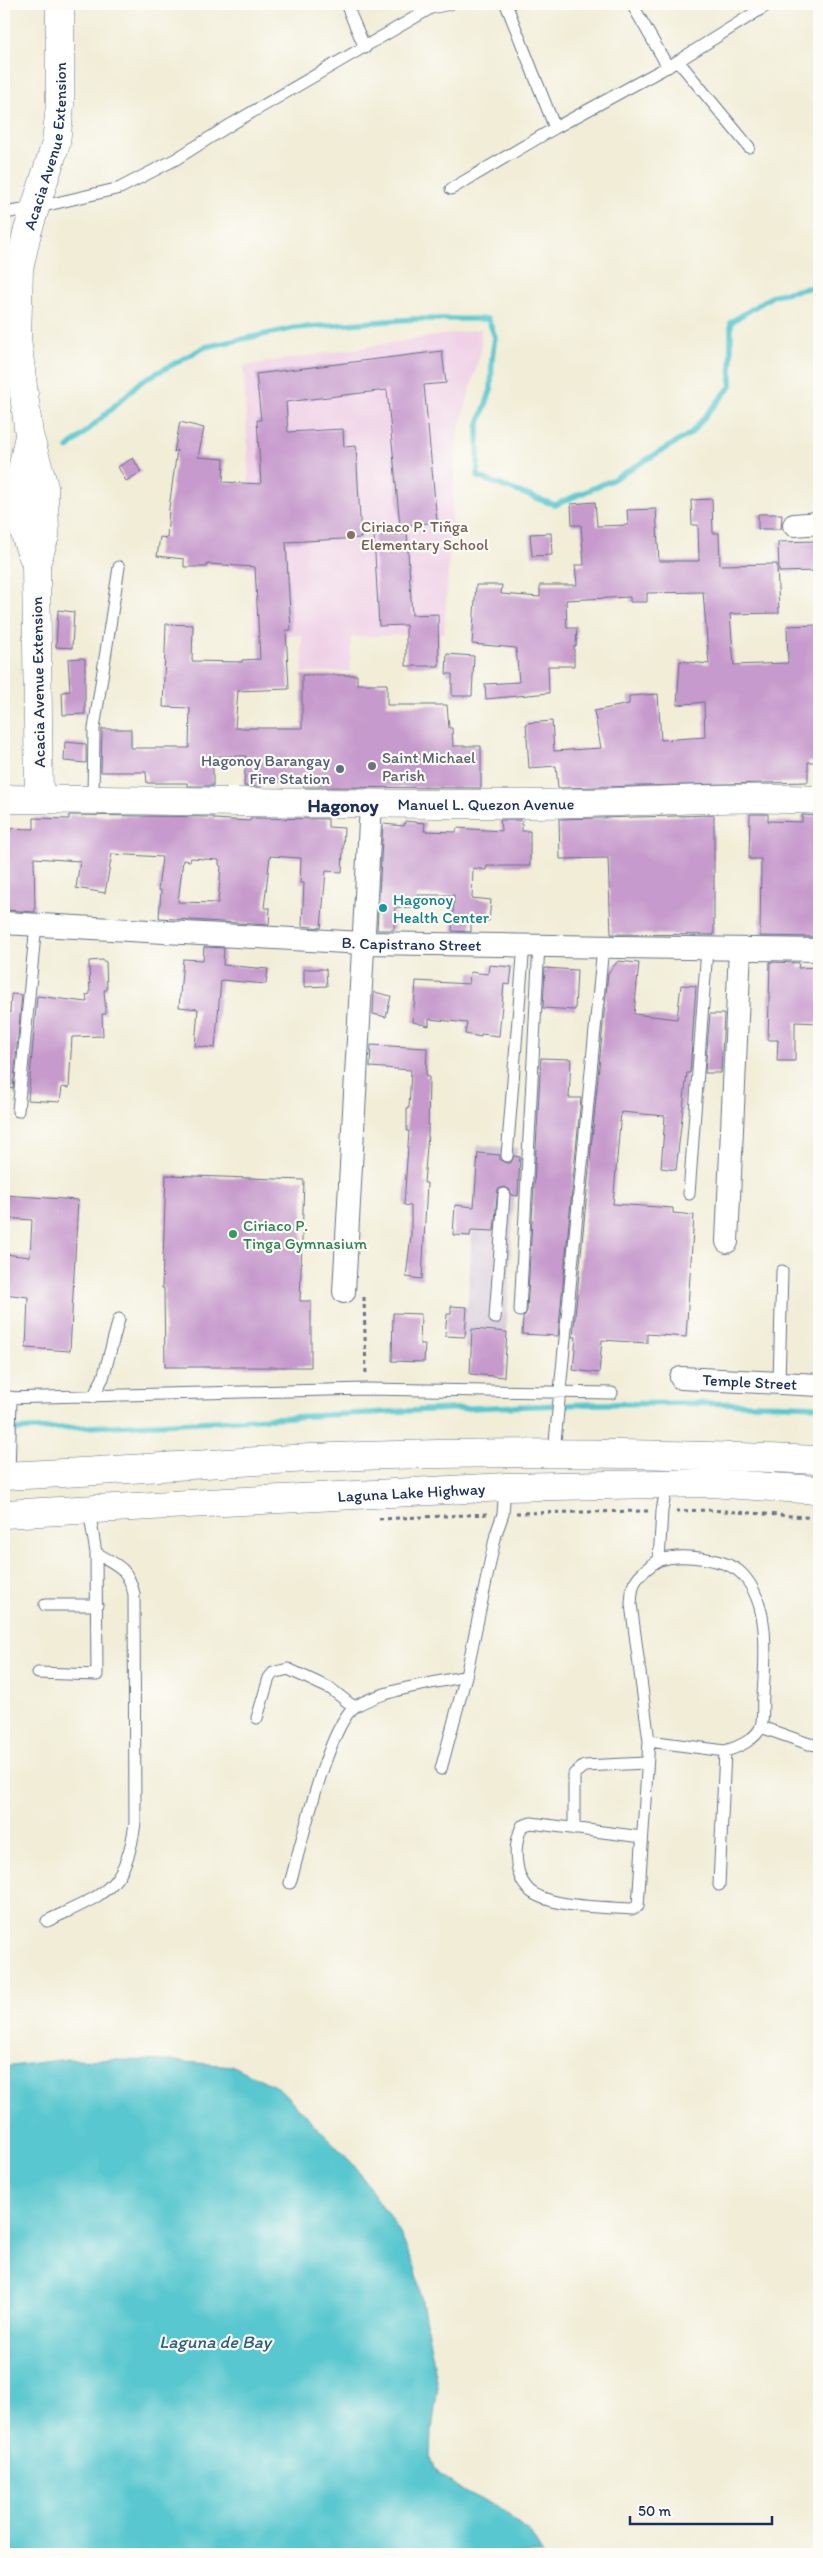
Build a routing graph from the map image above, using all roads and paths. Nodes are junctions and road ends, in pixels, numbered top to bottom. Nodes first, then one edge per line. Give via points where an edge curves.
1 (60, 4) edge
2 (346, 4) edge
3 (450, 4) edge
4 (506, 4) edge
5 (632, 4) edge
6 (765, 5) edge
7 (365, 48) junction
8 (673, 64) junction
9 (555, 128) junction
10 (749, 147) dead end
11 (451, 189) dead end
12 (35, 208) junction
13 (4, 213) edge
14 (819, 523) edge
15 (794, 525) dead end
16 (119, 567) dead end
17 (4, 799) edge
18 (39, 799) junction
19 (93, 799) junction
20 (819, 800) edge
21 (371, 805) junction
22 (4, 923) edge
23 (36, 924) junction
24 (363, 943) junction
25 (532, 944) junction
26 (603, 947) junction
27 (740, 949) junction
28 (707, 950) junction
29 (819, 950) edge
30 (18, 1111) dead end
31 (507, 1156) dead end
32 (504, 1194) dead end
33 (689, 1194) dead end
34 (727, 1242) dead end
35 (782, 1271) dead end
36 (344, 1292) joint
37 (520, 1311) dead end
38 (495, 1318) dead end
39 (119, 1319) dead end
40 (681, 1378) dead end
41 (779, 1384) junction
42 (819, 1385) edge
43 (366, 1389) junction
44 (612, 1393) dead end
45 (560, 1394) junction
46 (93, 1397) junction
47 (8, 1398) edge
48 (554, 1452) junction
49 (819, 1460) edge
50 (6, 1476) edge
51 (667, 1483) junction
52 (819, 1490) edge
53 (504, 1500) junction
54 (89, 1510) junction
55 (662, 1511) junction
56 (4, 1514) edge
57 (819, 1518) edge
58 (376, 1519) dead end
59 (96, 1553) junction
60 (659, 1560) junction
61 (45, 1605) dead end
62 (97, 1605) junction
63 (38, 1673) dead end
64 (466, 1676) junction
65 (354, 1707) junction
66 (257, 1718) dead end
67 (761, 1727) junction
68 (649, 1741) junction
69 (819, 1745) edge
70 (725, 1751) junction
71 (646, 1763) junction
72 (441, 1769) dead end
73 (574, 1828) junction
74 (642, 1837) junction
75 (290, 1883) dead end
76 (719, 1884) dead end
77 (47, 1921) dead end

1 - 12 main road, Acacia Avenue Extension via 60,105 56,143
2 - 7 lane
3 - 7 lane via 431,8
4 - 9 lane
5 - 8 lane
6 - 8 lane
7 - 12 lane via 176,159 120,188
8 - 9 lane
8 - 10 lane
9 - 11 lane
12 - 13 lane
12 - 18 main road, Acacia Avenue Extension via 19,269 17,328 29,434 19,485 20,510 23,534 36,564
14 - 15 street
16 - 19 lane via 94,729
17 - 18 main road, Manuel L. Quezon Avenue
18 - 19 main road, Manuel L. Quezon Avenue
19 - 21 main road, Manuel L. Quezon Avenue
20 - 21 main road, Manuel L. Quezon Avenue via 770,798
21 - 24 street
22 - 23 street, B. Capistrano Street
23 - 24 street, B. Capistrano Street
23 - 30 lane
24 - 25 street, B. Capistrano Street
24 - 36 street
25 - 26 street, B. Capistrano Street
25 - 31 lane
25 - 37 lane
26 - 28 street, B. Capistrano Street
26 - 45 lane
27 - 28 street, B. Capistrano Street
27 - 29 street, B. Capistrano Street
27 - 34 street
28 - 33 lane
32 - 38 lane
35 - 41 lane
36 - 43 path via 360,1293 365,1299
39 - 46 lane via 103,1378
40 - 41 street, Temple Street
41 - 42 street, Temple Street
43 - 45 lane
43 - 46 lane
44 - 45 lane
45 - 48 lane
46 - 47 lane
47 - 50 lane via 11,1413
48 - 49 main road
48 - 50 main road via 359,1456
51 - 52 main road, Laguna Lake Highway
51 - 53 main road, Laguna Lake Highway
51 - 55 lane
53 - 54 main road, Laguna Lake Highway
53 - 55 path, Laguna Lake Highway
53 - 58 path, Laguna Lake Highway
53 - 64 lane
54 - 56 main road, Laguna Lake Highway
54 - 59 lane
55 - 57 path, Laguna Lake Highway via 710,1510
55 - 60 lane
59 - 62 lane
59 - 77 lane via 122,1566 131,1580 134,1594 135,1823 131,1851 118,1878 105,1893
60 - 67 lane via 718,1561 742,1574 752,1587 763,1620
60 - 68 lane via 638,1578 632,1588
61 - 62 lane
62 - 63 lane via 97,1675
64 - 65 lane via 383,1696
64 - 72 lane
65 - 66 lane via 331,1689 288,1669 273,1673
65 - 75 lane via 337,1731 330,1750
67 - 69 lane
67 - 70 lane via 751,1739
68 - 70 lane
68 - 71 lane
70 - 76 lane
71 - 73 lane via 584,1766 577,1771 574,1774
71 - 74 lane
73 - 74 lane
73 - 74 lane via 531,1823 522,1826 516,1859 519,1875 528,1889 542,1899 588,1906 636,1908

